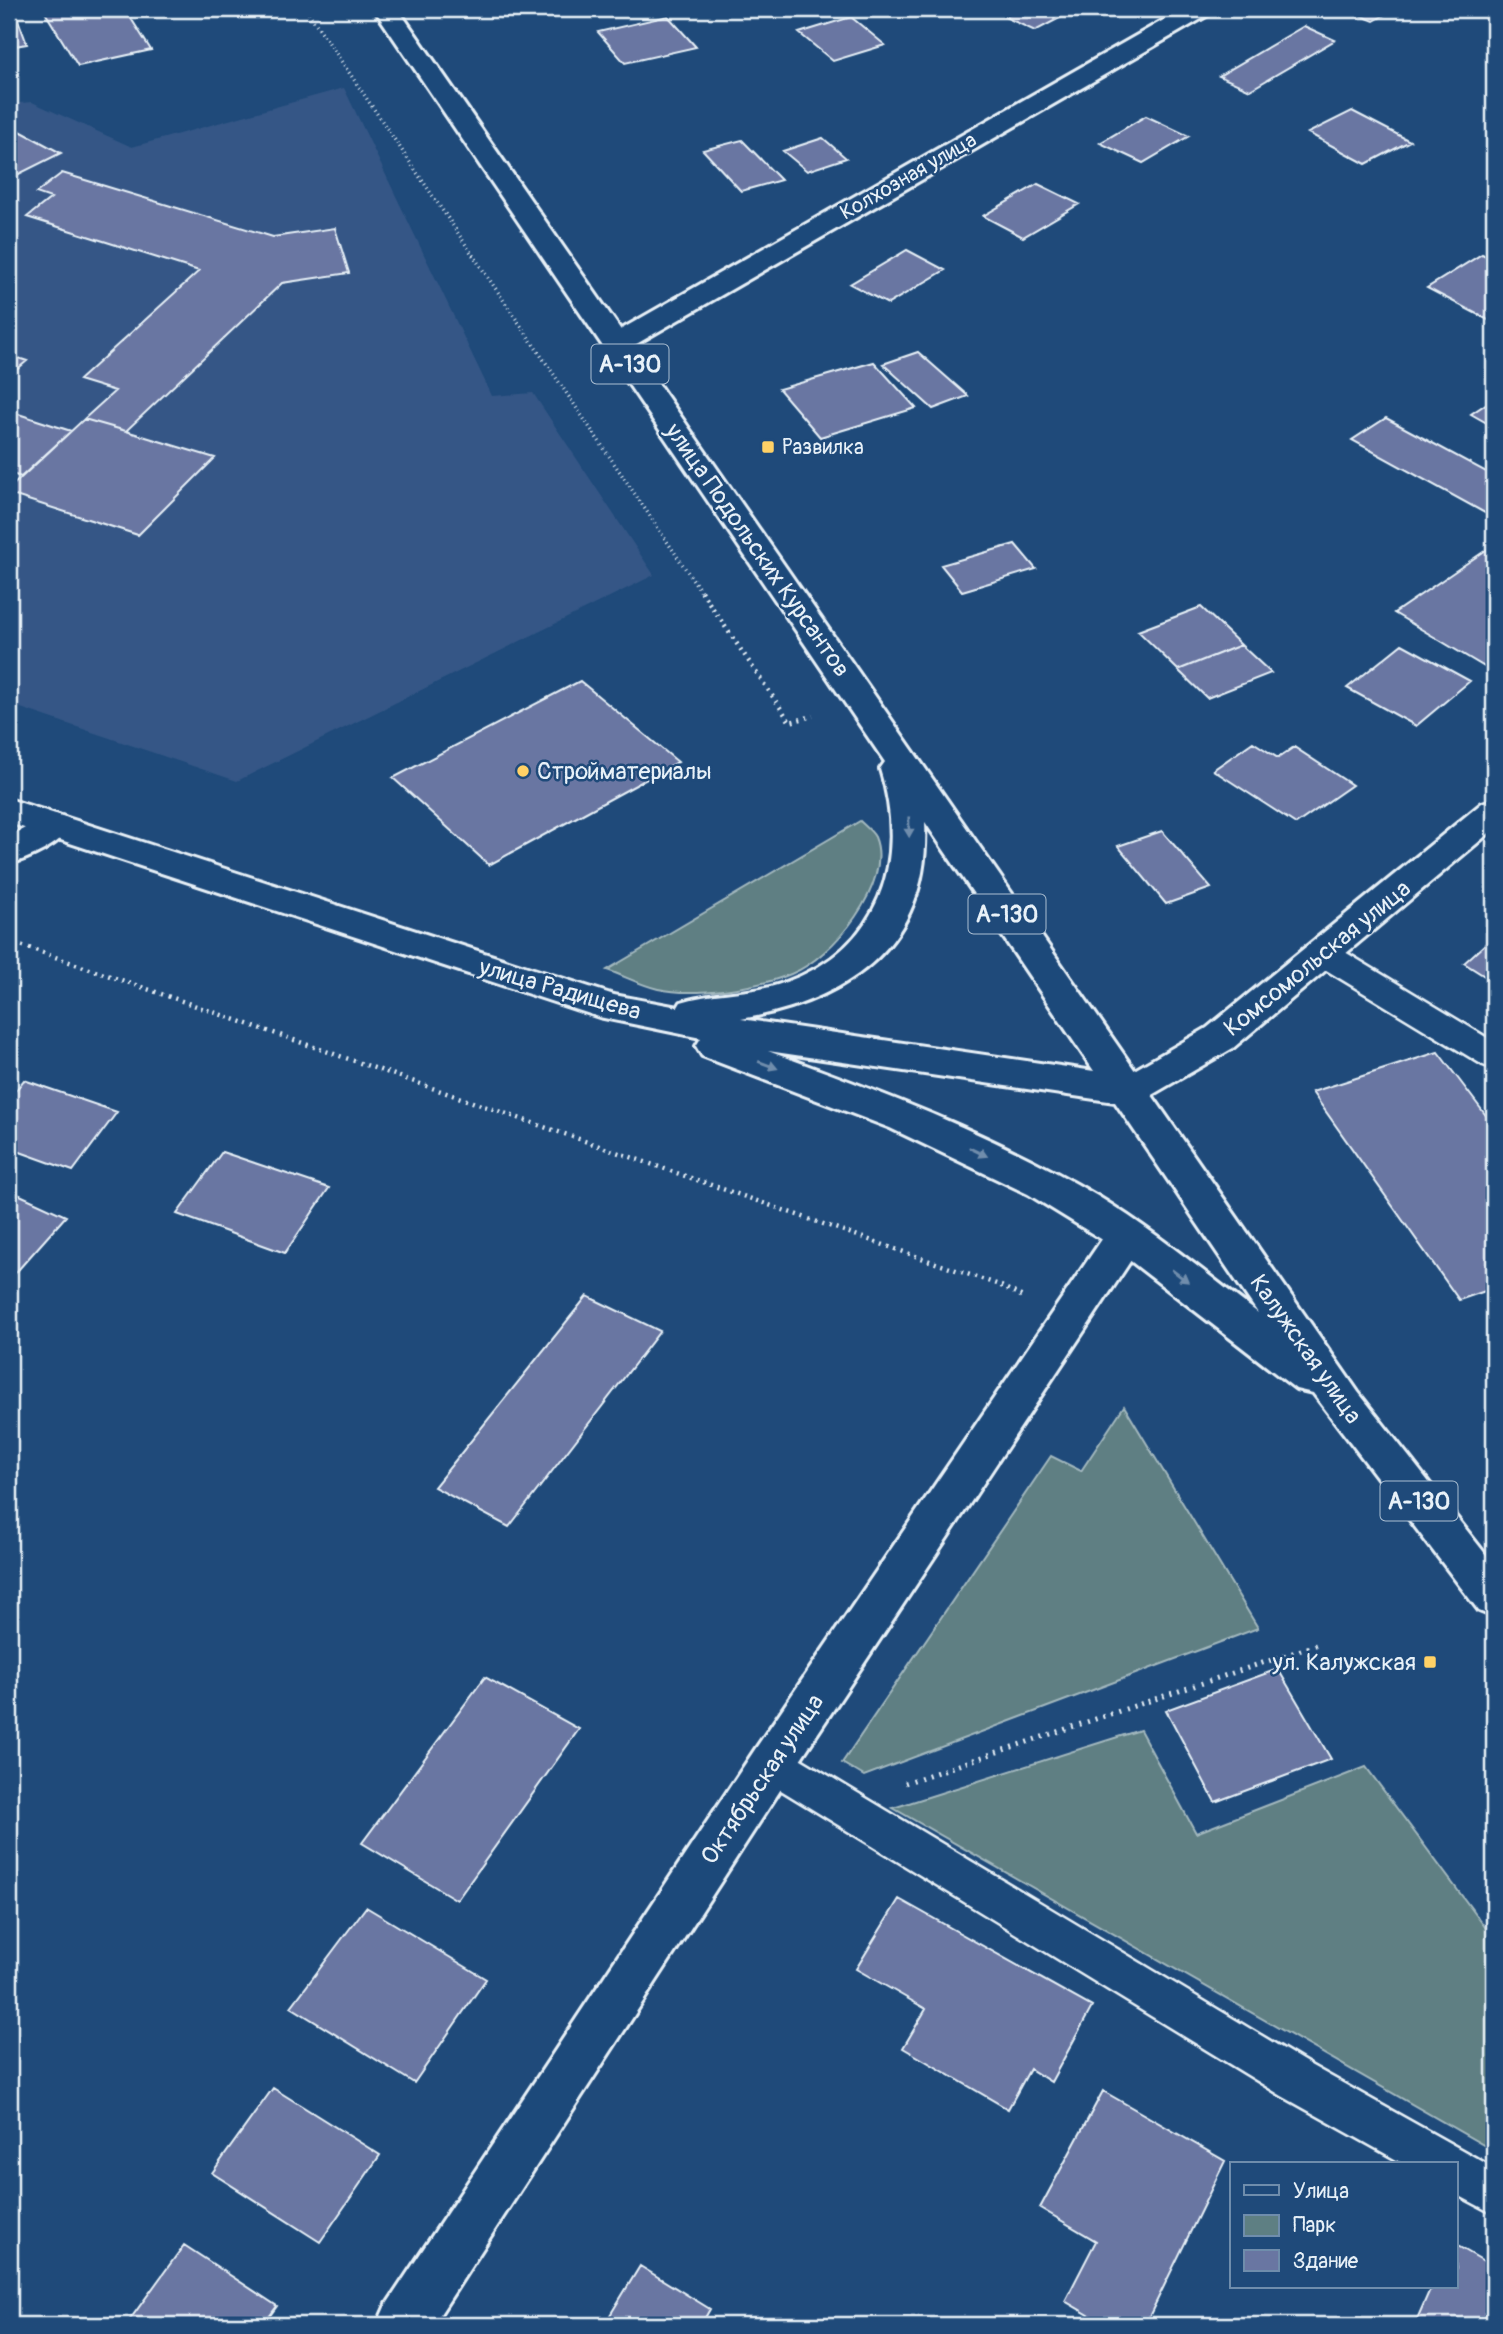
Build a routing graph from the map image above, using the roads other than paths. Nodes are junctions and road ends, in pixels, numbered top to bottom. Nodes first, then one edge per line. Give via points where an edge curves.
1 (386, 9) edge
2 (1201, 9) edge
3 (616, 344) junction
4 (885, 738) junction
5 (9, 811) edge
6 (1494, 811) edge
7 (55, 826) junction
8 (9, 852) edge
9 (1324, 954) junction
10 (612, 1008) junction
11 (1494, 1057) edge
12 (1130, 1090) junction
13 (1125, 1237) junction
14 (1343, 1404) junction
15 (1494, 1598) edge
16 (772, 1763) junction
17 (1442, 2162) edge
18 (1458, 2171) edge
19 (1494, 2192) edge
20 (403, 2325) edge

1 - 3 main road, улица Подольских Курсантов / А-130
2 - 3 main road, Колхозная улица
3 - 4 main road, улица Подольских Курсантов / А-130
4 -> 10 main road via 910,819 909,848 897,905 882,932 858,959 822,984 740,1008 666,1012
4 - 12 main road, улица Подольских Курсантов / А-130
5 - 7 main road, улица Радищева
6 - 9 main road, Комсомольская улица
7 - 8 main road
7 - 10 main road, улица Радищева
9 - 11 lane
9 - 12 main road, Комсомольская улица via 1220,1038
10 - 12 main road, улица Радищева via 759,1036
10 -> 13 main road via 803,1078 969,1148 1087,1209
12 - 14 main road, Калужская улица / А-130
13 -> 14 main road
13 - 16 main road, Октябрьская улица
14 - 15 main road, Калужская улица / А-130
16 - 17 lane via 1297,2081
16 - 20 main road, Октябрьская улица
18 - 19 lane

